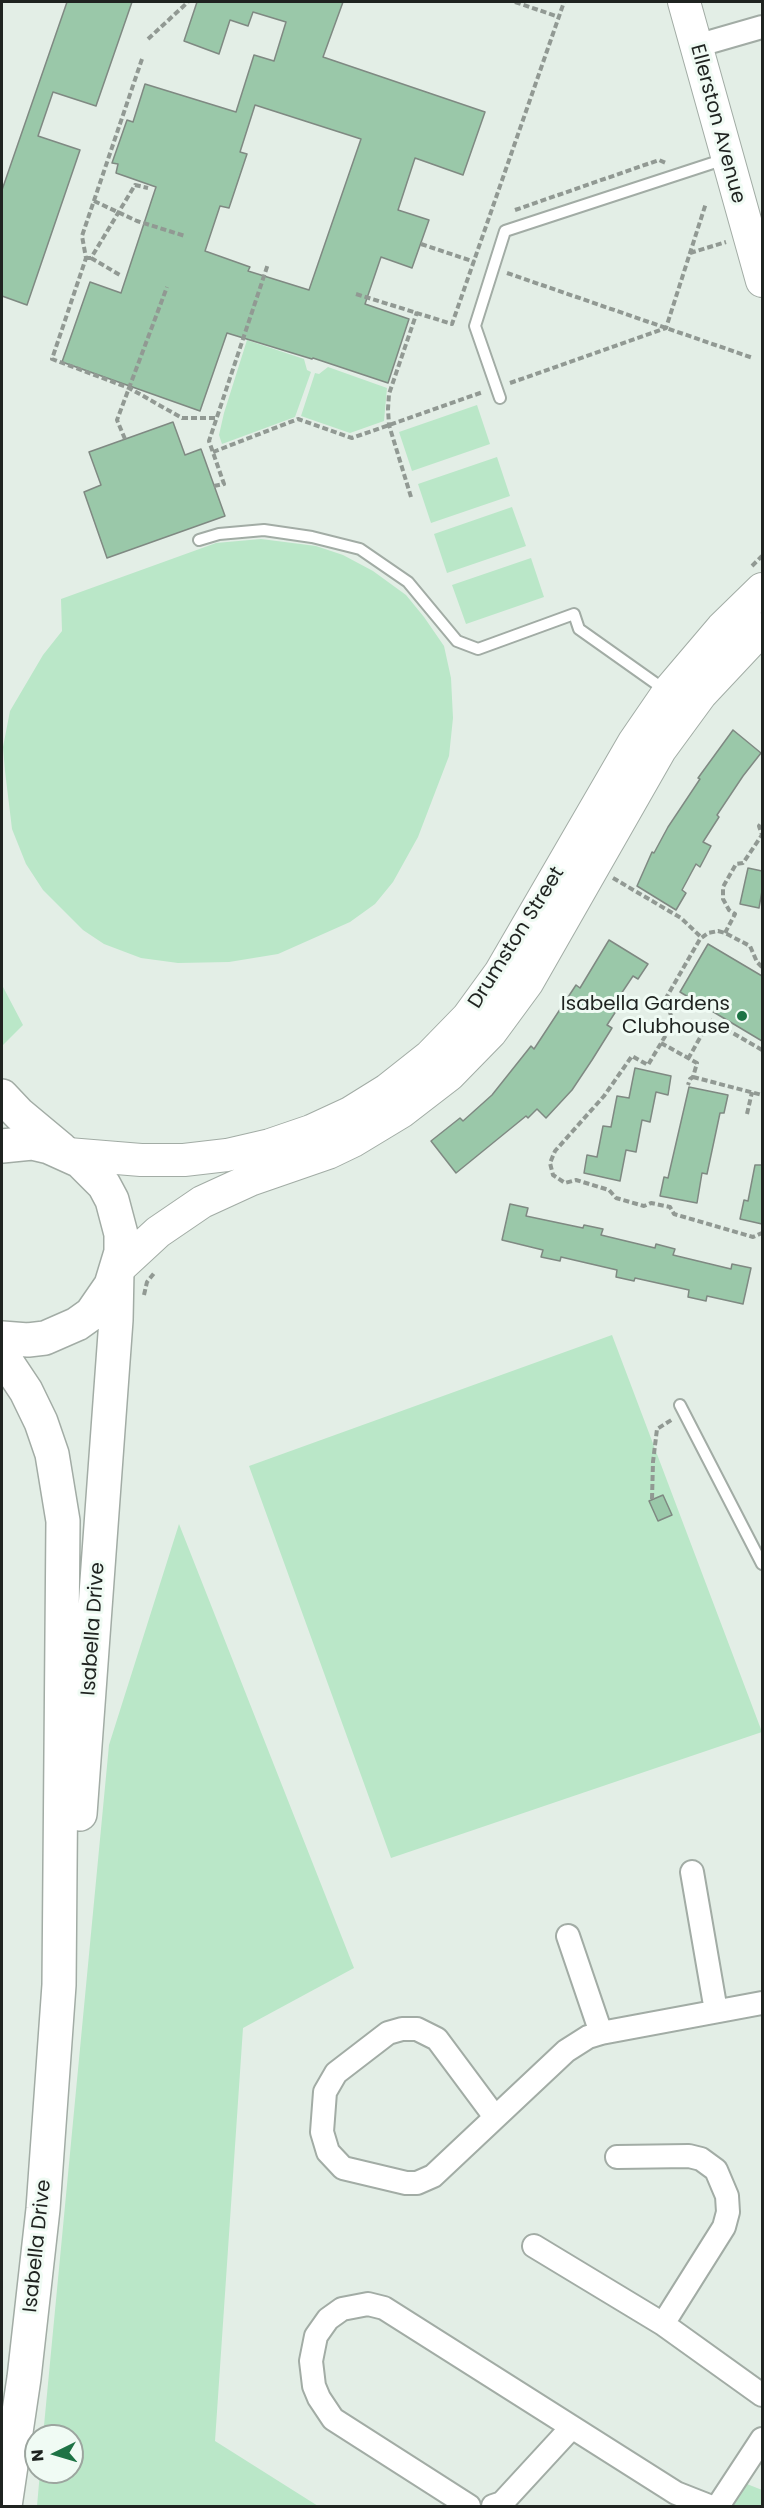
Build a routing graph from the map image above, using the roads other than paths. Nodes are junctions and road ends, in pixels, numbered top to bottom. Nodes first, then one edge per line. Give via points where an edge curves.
1 (684, 2) edge
2 (762, 27) edge
3 (696, 46) junction
4 (727, 158) junction
5 (762, 281) edge
6 (500, 398) dead end
7 (199, 540) dead end
8 (762, 589) edge
9 (762, 629) edge
10 (686, 691) junction
11 (2, 1096) edge
12 (2, 1146) edge
13 (66, 1153) junction
14 (117, 1270) junction
15 (2, 1338) edge
16 (2, 1355) edge
17 (682, 1409) road end
18 (762, 1564) edge
19 (692, 1872) dead end
20 (568, 1936) dead end
21 (59, 1985) junction
22 (762, 2003) edge
23 (716, 2011) junction
24 (601, 2033) junction
25 (495, 2117) junction
26 (617, 2157) dead end
27 (534, 2246) dead end
28 (663, 2324) junction
29 (762, 2395) edge
30 (572, 2427) junction
31 (762, 2439) edge
32 (5, 2506) edge
33 (469, 2506) edge
34 (493, 2506) edge
35 (709, 2506) edge
36 (718, 2506) edge

1 - 3 street, Ellerston Avenue
2 - 3 street
3 - 4 street, Ellerston Avenue
4 - 5 street, Ellerston Avenue
4 - 6 lane via 505,231 475,326
7 - 10 lane via 264,530 360,549 408,582 457,641 478,649 574,614 579,629 658,685
8 - 10 street, Drumston Street via 722,628
9 - 10 street, Drumston Street
10 - 13 street, Drumston Street via 634,742 500,973 468,1017 430,1056 387,1090 311,1131 227,1155 141,1160
10 - 14 street, Drumston Street via 660,750 527,983 491,1032 448,1075 401,1113 328,1153 250,1180 202,1202 158,1232
11 - 13 main road
12 - 13 main road via 33,1143
13 - 14 main road, Isabella Drive via 93,1172 112,1200 121,1234
14 - 15 main road via 102,1300 77,1324 45,1338
14 - 21 main road, Isabella Drive via 88,1716
16 - 21 main road, Isabella Drive via 41,1422 52,1454 63,1521
17 - 18 lane
19 - 23 street
20 - 24 street
21 - 32 main road, Isabella Drive via 43,2209
22 - 23 street
23 - 24 street
24 - 25 street via 566,2051
25 - 25 street via 437,2038 417,2029 402,2029 388,2033 336,2073 325,2092 322,2132 328,2152 344,2168 417,2183 433,2176
26 - 28 street via 701,2159 716,2170 727,2196 724,2227
27 - 28 street
28 - 29 street
30 - 33 street via 384,2308 368,2304 351,2307 328,2319 316,2336 311,2361 318,2398 333,2419
30 - 34 street via 502,2503
30 - 35 street via 676,2493
31 - 36 street

